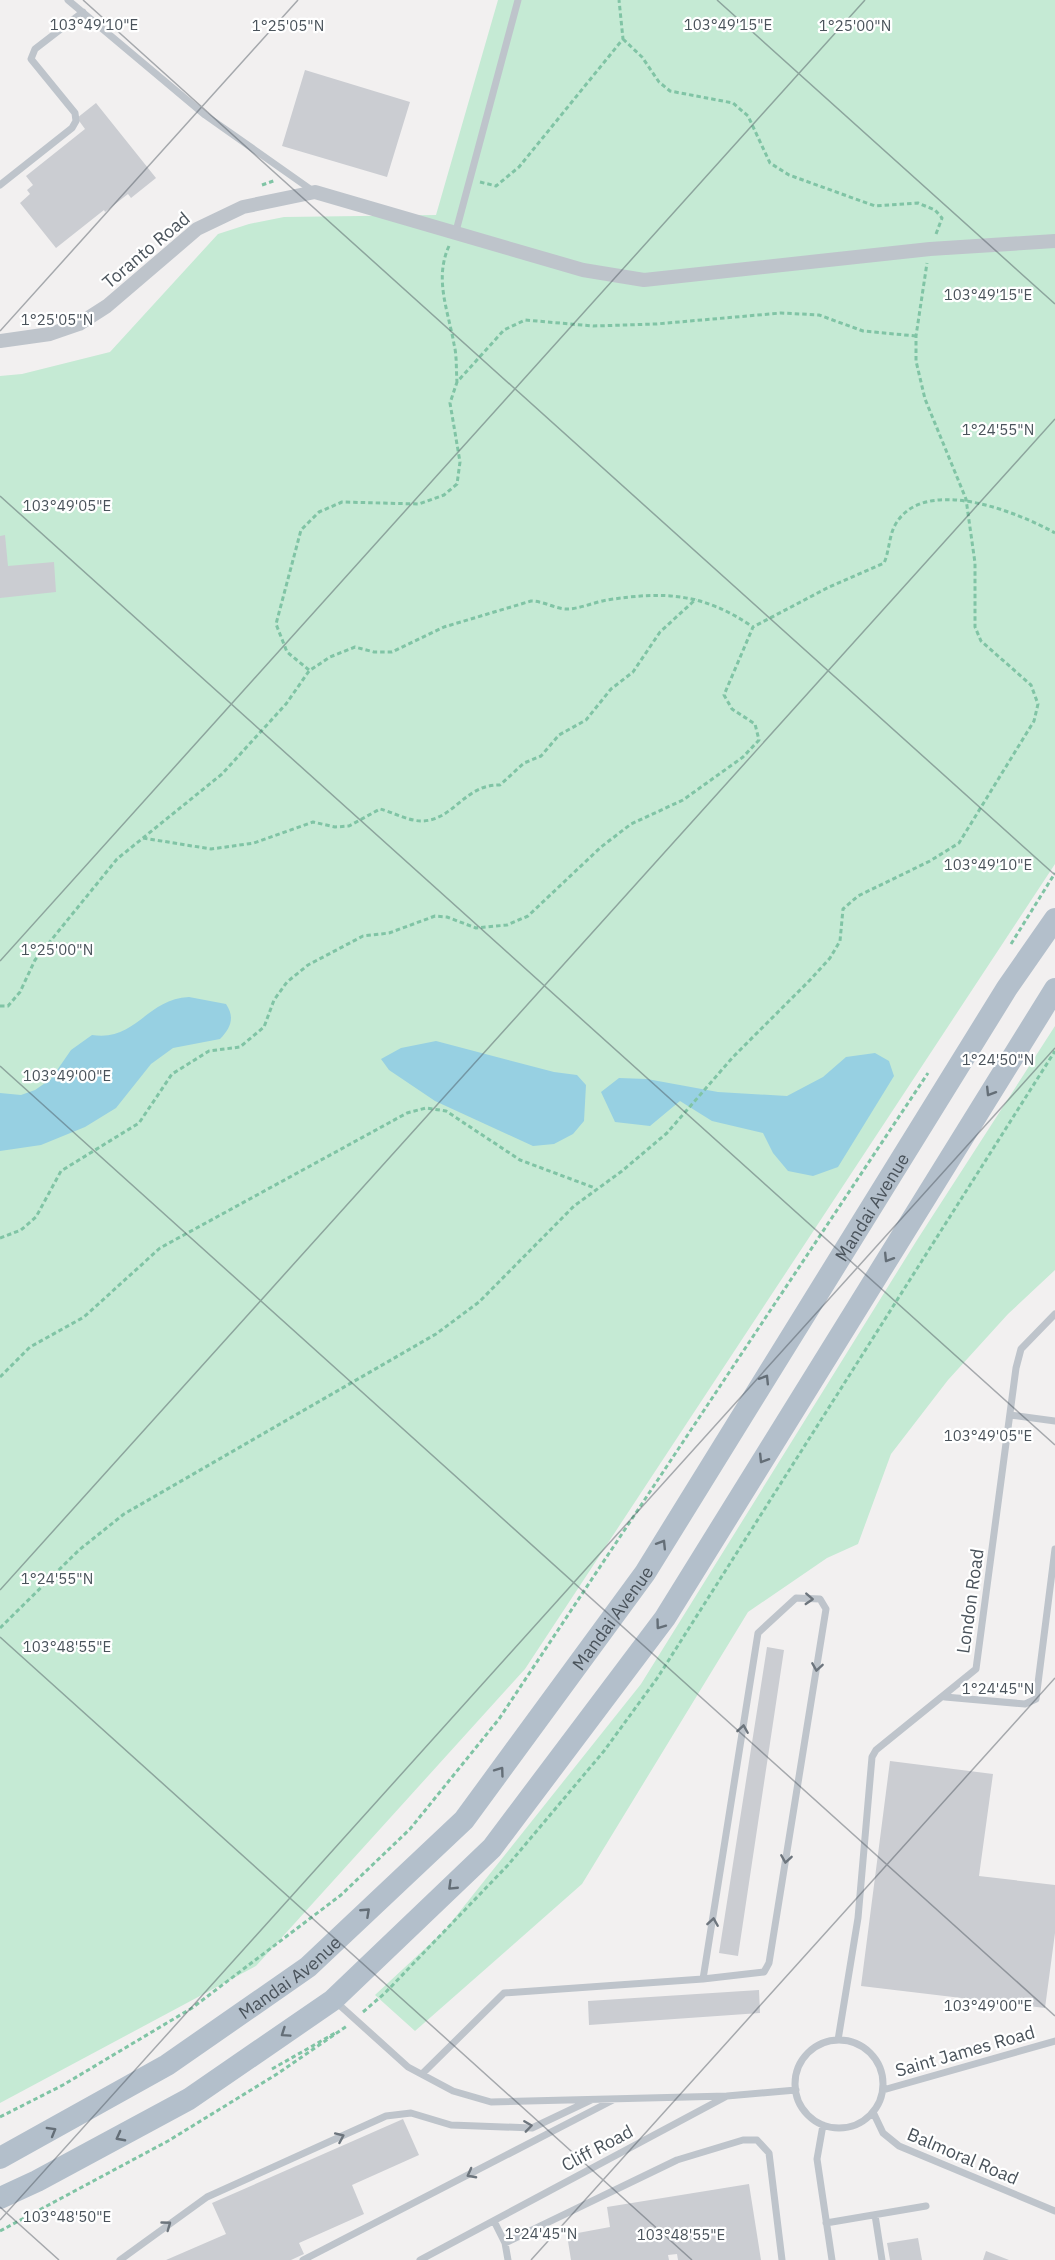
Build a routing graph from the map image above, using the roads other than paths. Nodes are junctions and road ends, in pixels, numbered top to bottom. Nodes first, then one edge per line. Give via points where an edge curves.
1 (68, 0) edge
2 (518, 0) edge
3 (83, 12) junction
4 (0, 185) edge
5 (315, 192) junction
6 (456, 231) junction
7 (1055, 241) edge
8 (0, 341) edge
9 (1055, 919) edge
10 (1055, 989) edge
11 (1055, 1314) edge
12 (1010, 1415) junction
13 (1055, 1421) edge
14 (1055, 1549) edge
15 (945, 1697) junction
16 (703, 1979) junction
17 (333, 2000) junction
18 (838, 2040) junction
19 (1055, 2041) edge
20 (422, 2074) junction
21 (796, 2090) junction
22 (883, 2090) junction
23 (727, 2096) junction
24 (616, 2099) junction
25 (591, 2100) junction
26 (873, 2112) junction
27 (823, 2125) junction
28 (0, 2158) edge
29 (0, 2198) edge
30 (926, 2206) dead end
31 (1055, 2211) edge
32 (875, 2215) junction
33 (494, 2221) junction
34 (826, 2223) junction
35 (506, 2243) junction
36 (120, 2260) edge
37 (303, 2260) edge
38 (420, 2260) edge
39 (508, 2260) edge
40 (783, 2260) edge
41 (832, 2260) edge
42 (882, 2260) edge

1 - 3 lane
2 - 6 lane
3 - 4 lane via 34,49 31,59 75,113 76,121
3 - 5 lane via 205,115
5 - 6 street, Toranto Road
5 - 8 street, Toranto Road via 243,207 197,229 107,306 79,324 50,334
6 - 7 street, Toranto Road via 583,270 644,280 930,249
28 -> 9 main road, Mandai Avenue via 167,2065 308,1967 464,1820 645,1573 1007,988
10 -> 17 main road via 665,1618 492,1848
11 - 12 lane, London Road via 1021,1349
12 - 13 lane
12 - 15 lane, London Road via 976,1669
14 - 15 lane via 1036,1699 1026,1704
15 - 18 lane, London Road via 872,1757 858,1918
16 -> 16 lane via 758,1633 796,1598 820,1599 826,1609 769,1963 764,1972
16 - 20 lane via 504,1993
17 - 20 lane via 408,2067
17 -> 29 main road via 189,2099
18 - 21 lane via 811,2050 796,2075
18 - 22 lane via 864,2047 874,2056 883,2078
19 - 22 lane, Saint James Road
20 - 25 lane via 453,2091 491,2102
21 - 23 lane, Cliff Road
21 - 27 lane via 809,2116
22 - 26 lane
23 - 24 lane
23 - 33 lane, Cliff Road
24 - 25 lane
24 -> 37 lane
36 -> 25 lane via 207,2197 386,2116 411,2113 451,2125 532,2128
26 - 27 lane via 850,2127
26 - 31 lane, Balmoral Road via 883,2133 899,2146
27 - 34 lane via 817,2159
30 - 32 lane
32 - 34 lane
32 - 42 lane
33 - 35 lane
33 - 38 lane, Cliff Road
34 - 41 lane
35 - 39 lane
35 - 40 lane via 677,2160 743,2140 757,2140 769,2153

